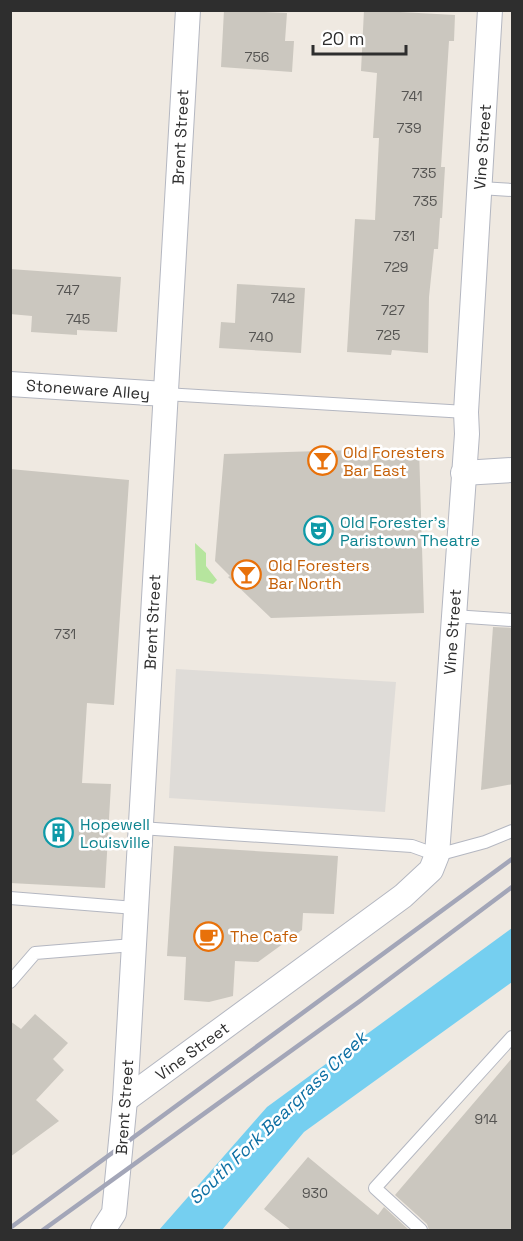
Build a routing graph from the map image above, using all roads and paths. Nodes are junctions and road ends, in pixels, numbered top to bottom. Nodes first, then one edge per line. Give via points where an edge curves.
1 (188, 10) edge
2 (490, 10) edge
3 (480, 188) junction
4 (513, 190) edge
5 (10, 384) edge
6 (165, 394) junction
7 (466, 412) junction
8 (513, 470) edge
9 (463, 473) junction
10 (453, 616) junction
11 (513, 620) edge
12 (140, 828) junction
13 (513, 831) edge
14 (438, 855) junction
15 (10, 898) edge
16 (135, 908) junction
17 (133, 945) junction
18 (10, 982) edge
19 (513, 1037) edge
20 (125, 1100) junction
21 (104, 1230) edge
22 (421, 1230) edge

1 - 6 street, Brent Street
2 - 3 street, Vine Street
3 - 4 lane
3 - 7 street, Vine Street
5 - 6 street, Stoneware Alley
6 - 7 lane
6 - 12 street, Brent Street
7 - 9 street, Vine Street
8 - 9 street
9 - 10 street, Vine Street
10 - 11 lane
10 - 14 street, Vine Street
12 - 14 lane via 412,846
12 - 16 street, Brent Street
13 - 14 lane
14 - 20 street, Vine Street via 431,870 403,896
15 - 16 lane
16 - 17 street, Brent Street
17 - 18 lane via 35,953
17 - 20 street, Brent Street
19 - 22 lane via 375,1188
20 - 21 street, Brent Street via 114,1213

